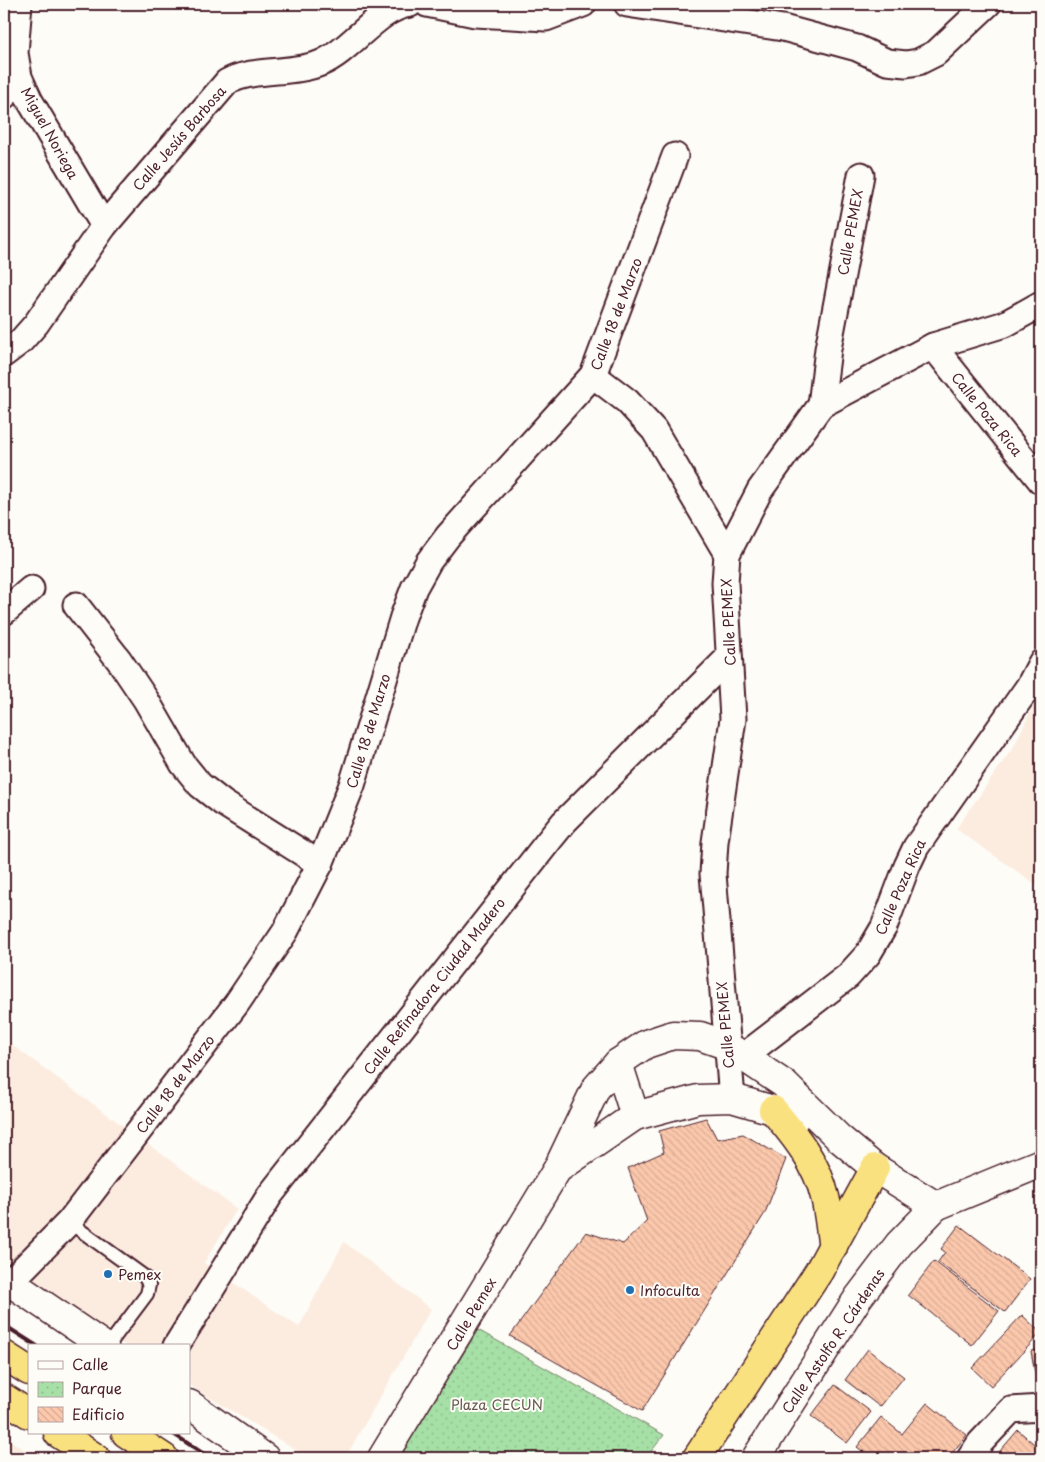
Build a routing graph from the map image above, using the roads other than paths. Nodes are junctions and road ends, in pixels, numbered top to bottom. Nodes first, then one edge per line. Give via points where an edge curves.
1 (19, 4) edge
2 (410, 4) edge
3 (427, 4) edge
4 (583, 4) edge
5 (627, 4) edge
6 (988, 4) edge
7 (19, 77) junction
8 (4, 96) edge
9 (675, 156) dead end
10 (861, 175) dead end
11 (104, 226) junction
12 (1041, 304) edge
13 (933, 346) junction
14 (4, 354) edge
15 (593, 375) junction
16 (820, 405) junction
17 (1041, 481) edge
18 (727, 554) junction
19 (31, 589) dead end
20 (76, 606) dead end
21 (4, 612) edge
22 (729, 657) junction
23 (1041, 663) edge
24 (320, 864) junction
25 (735, 1050) junction
26 (618, 1063) junction
27 (732, 1098) junction
28 (773, 1110) junction
29 (635, 1116) junction
30 (839, 1138) junction
31 (1041, 1163) edge
32 (558, 1168) junction
33 (875, 1168) junction
34 (936, 1206) junction
35 (69, 1222) junction
36 (833, 1247) junction
37 (7, 1280) edge
38 (101, 1344) edge
39 (110, 1344) edge
40 (177, 1344) edge
41 (4, 1355) edge
42 (28, 1370) edge
43 (4, 1398) edge
44 (190, 1405) edge
45 (1041, 1408) edge
46 (28, 1413) edge
47 (60, 1434) edge
48 (128, 1434) edge
49 (96, 1458) edge
50 (164, 1458) edge
51 (265, 1458) edge
52 (382, 1458) edge
53 (697, 1458) edge
54 (756, 1458) edge
55 (970, 1458) edge

1 - 7 street, Miguel Noriega via 16,53
2 - 11 street, Calle Jesús Barbosa via 390,10 321,63 307,68 238,76 227,82
3 - 4 street via 475,14 546,18
5 - 6 street via 783,28 857,48 887,62 906,64 936,53
7 - 8 street
7 - 11 street, Miguel Noriega
9 - 15 street, Calle 18 de Marzo
10 - 16 street, Calle PEMEX
11 - 14 street, Calle Jesús Barbosa via 36,324
12 - 13 street via 1005,324
13 - 16 street
13 - 17 street, Calle Poza Rica
15 - 18 street via 627,401 654,430
15 - 24 street, Calle 18 de Marzo via 429,561 403,617 352,785
16 - 18 street, Calle PEMEX via 760,490
18 - 22 street, Calle PEMEX via 725,583
19 - 21 street
20 - 24 street via 119,660 183,764 200,785
22 - 25 street, Calle PEMEX via 733,719 713,874
22 - 40 street, Calle Refinadora Ciudad Madero via 551,838 270,1194
23 - 25 street, Calle Poza Rica via 1029,686 916,847 884,927 868,954 848,976
24 - 35 street, Calle 18 de Marzo via 285,932 238,1003
25 - 26 street, Calle Pemex via 700,1036 673,1035 646,1044
25 - 27 street, Calle PEMEX
25 - 30 street via 784,1084
26 - 29 street
26 - 32 street, Calle Pemex via 596,1088
27 - 28 street
27 - 29 street via 698,1099
28 - 30 street
28 - 36 highway via 798,1140 819,1176 826,1197
29 - 32 street
30 - 33 street
31 - 34 street, Calle Astolfo R. Cárdenas
32 - 52 street, Calle Pemex
33 - 34 street
33 - 36 highway
34 - 54 street, Calle Astolfo R. Cárdenas via 899,1244 858,1298
35 - 37 street, Calle 18 de Marzo
35 - 39 lane via 145,1277 149,1285 148,1294
36 - 53 highway
37 - 38 street
41 - 42 highway
43 - 46 highway
44 - 51 street
45 - 55 street via 1011,1410
47 - 49 highway
48 - 50 highway

